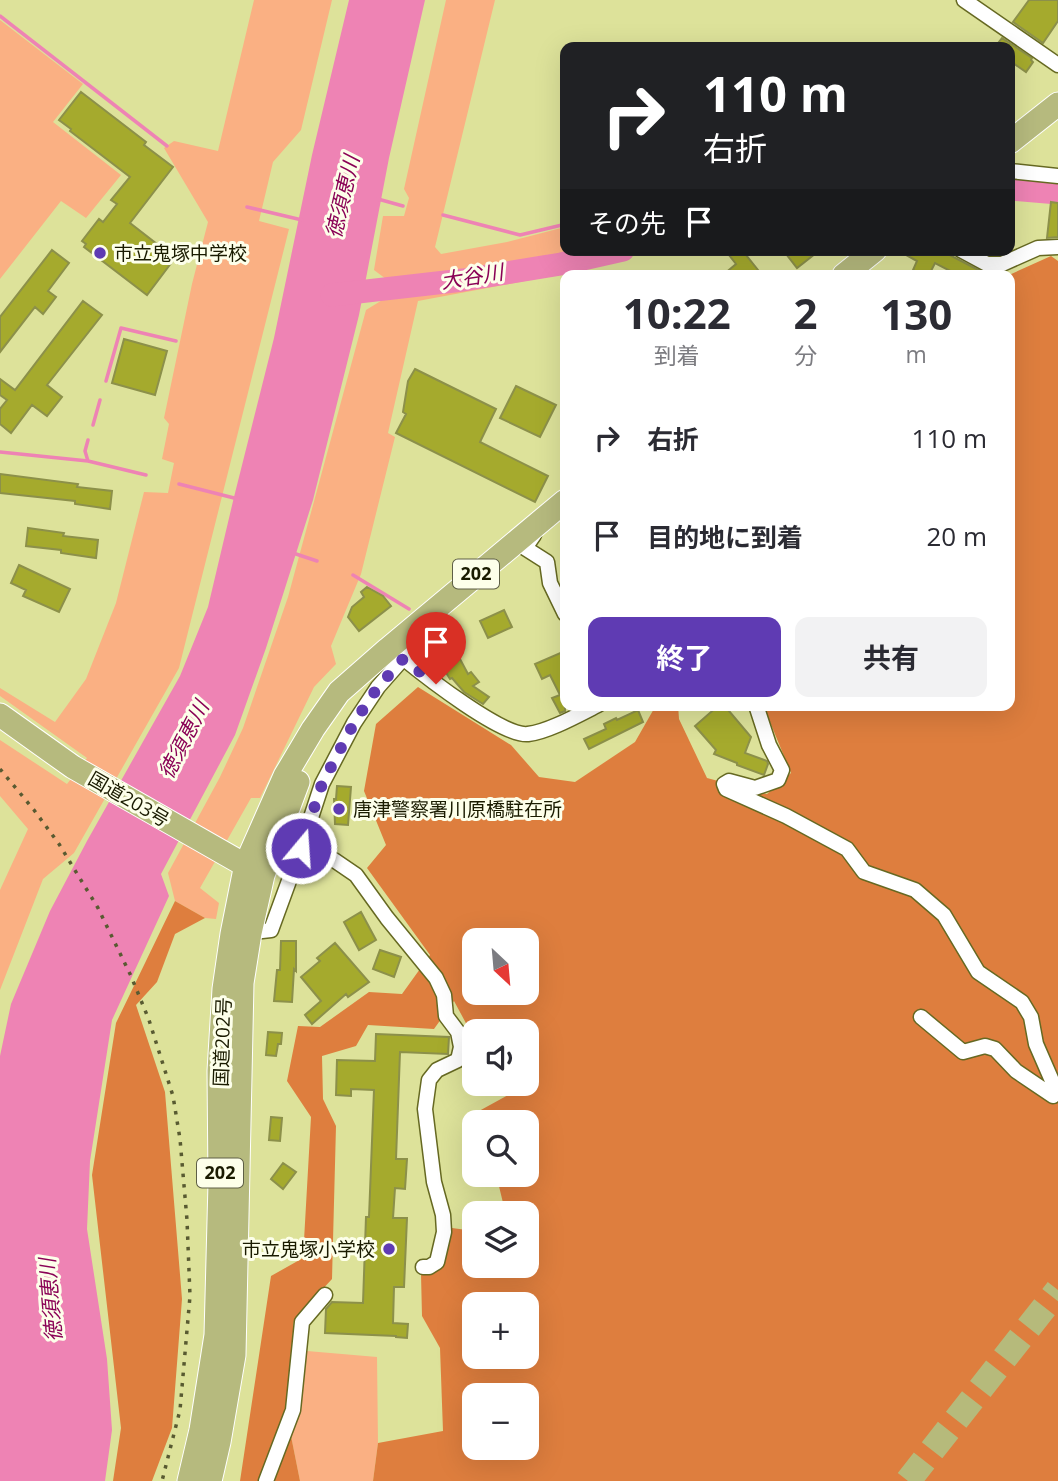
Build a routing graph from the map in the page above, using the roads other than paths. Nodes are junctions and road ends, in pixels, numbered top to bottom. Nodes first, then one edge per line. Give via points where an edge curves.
1 (964, 0) edge
2 (1058, 65) edge
3 (1058, 104) edge
4 (1015, 138) edge
5 (1015, 172) edge
6 (1058, 176) edge
7 (1058, 247) edge
8 (868, 256) edge
9 (972, 256) edge
10 (850, 270) edge
11 (560, 505) edge
12 (533, 527) junction
13 (560, 604) edge
14 (395, 654) junction
15 (586, 711) edge
16 (758, 711) edge
17 (0, 715) edge
18 (301, 848) junction
19 (255, 870) junction
20 (241, 934) junction
21 (921, 1017) dead end
22 (423, 1267) dead end
23 (325, 1294) dead end
24 (189, 1481) edge
25 (210, 1481) edge
26 (266, 1481) edge

1 - 2 street
3 - 4 highway
5 - 6 street
7 - 9 street via 1038,248 1002,264 987,264
8 - 10 highway
11 - 12 highway, 国道202号 / 202
12 - 13 street via 534,536 525,548 547,562
12 - 14 highway, 国道202号 / 202 via 411,629
14 - 15 street via 452,696 513,732 527,734 555,726
14 - 18 street via 322,784
14 - 19 highway, 国道202号 / 202 via 303,769
16 - 21 street via 782,770 778,780 755,788 729,781 724,784 726,789 847,849 864,872 915,890 944,915 978,972 1022,1002 1056,1090 1054,1096 1016,1071 995,1049 985,1046 963,1052
17 - 19 highway, 国道203号 via 73,767
18 - 20 street via 271,930
18 - 22 street via 334,860 356,875 436,978 446,1016 458,1032 458,1060 437,1070 429,1080 425,1110 444,1232 437,1262
19 - 20 highway, 国道202号 / 202
20 - 24 highway, 国道202号 / 202 via 224,989 216,1335
20 - 25 highway, 国道202号 / 202 via 234,1355
23 - 26 street via 302,1322 293,1410

